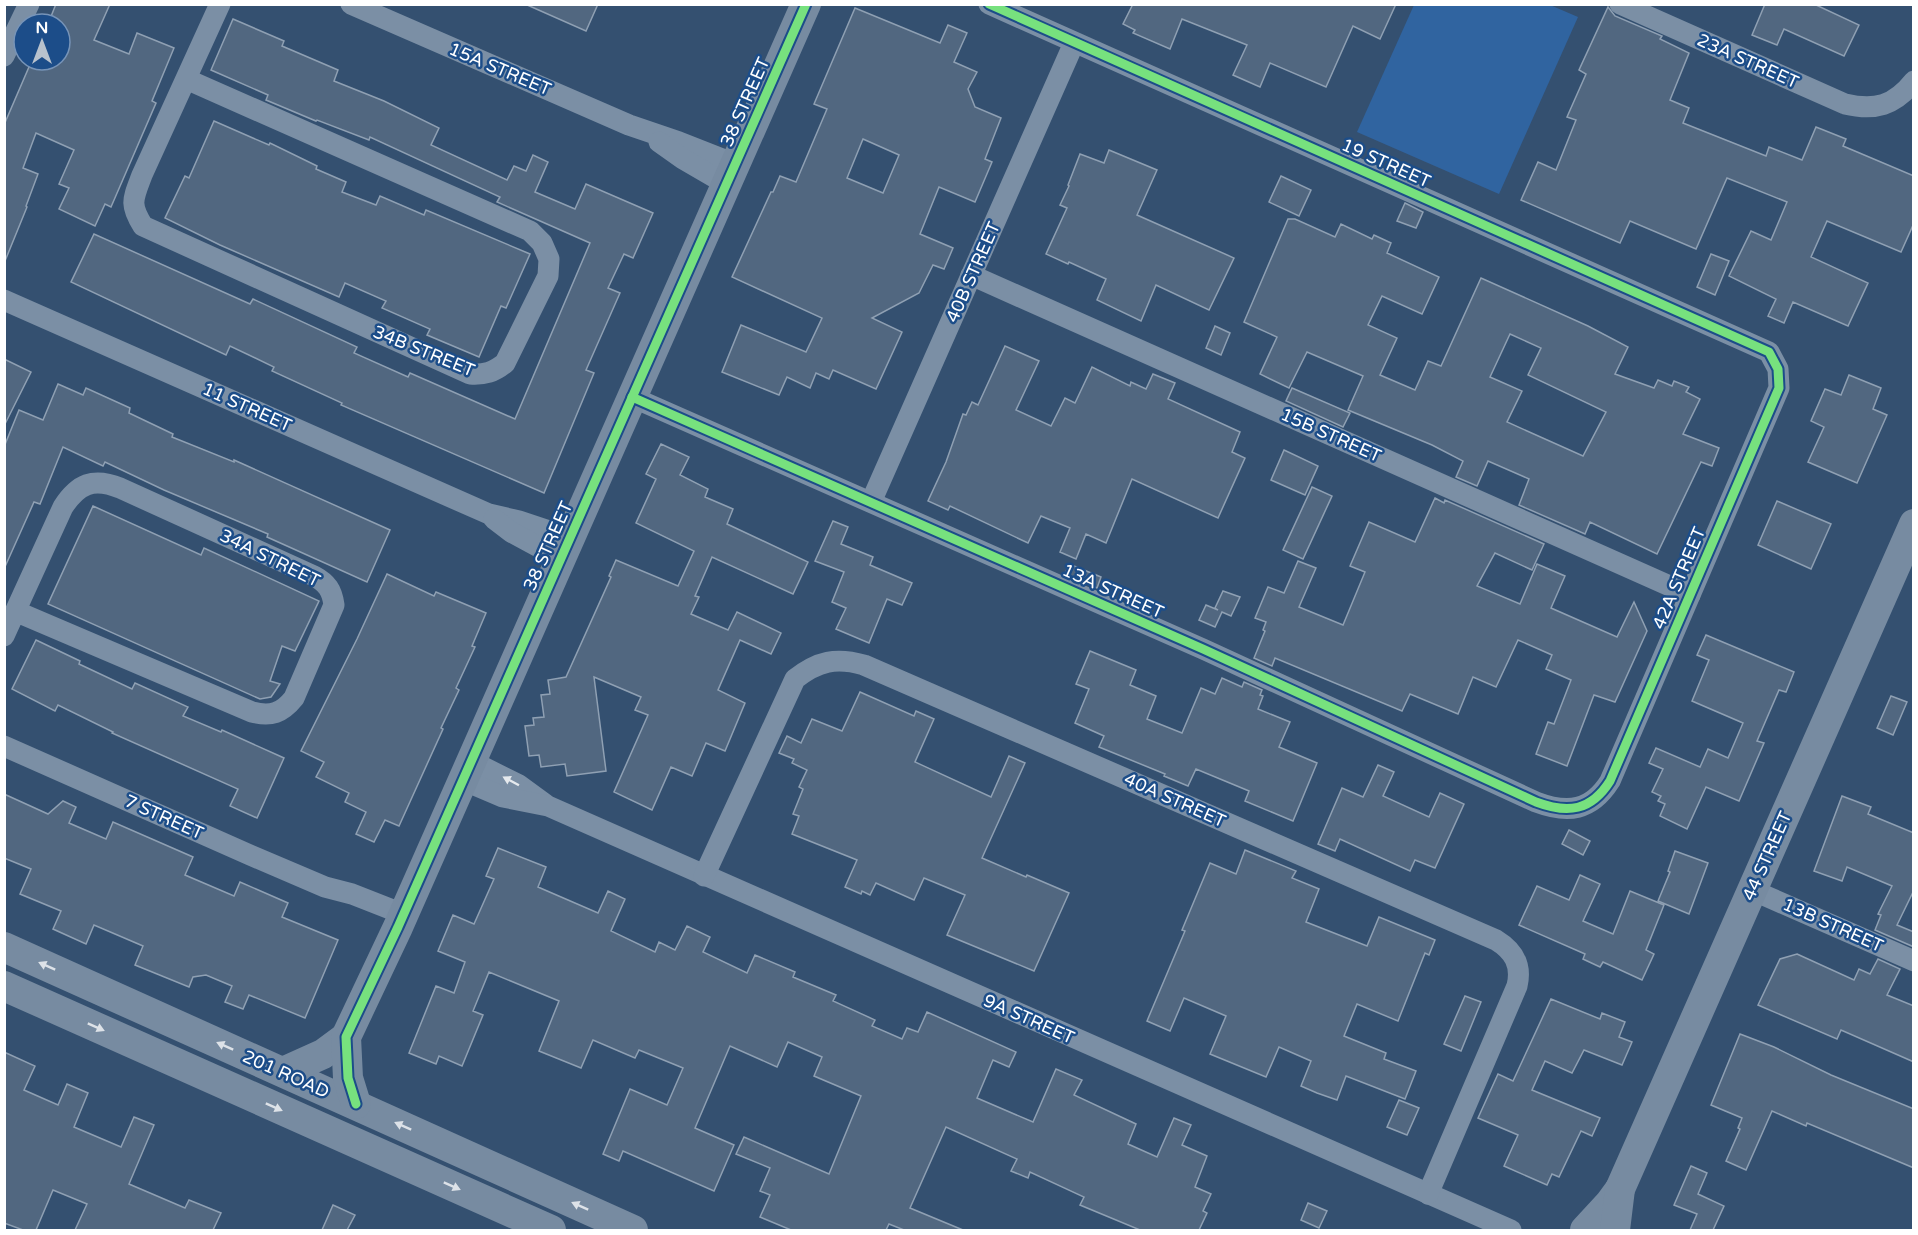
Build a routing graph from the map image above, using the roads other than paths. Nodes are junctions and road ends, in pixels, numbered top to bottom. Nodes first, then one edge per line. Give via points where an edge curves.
1 (220, 4) edge
2 (806, 4) edge
3 (989, 4) edge
4 (1620, 4) edge
5 (23, 6) edge
6 (363, 7) edge
7 (1074, 42) junction
8 (4, 56) edge
9 (186, 79) junction
10 (1914, 81) edge
11 (731, 174) junction
12 (971, 275) junction
13 (4, 300) edge
14 (1769, 352) joint
15 (632, 397) junction
16 (871, 502) junction
17 (1914, 524) edge
18 (565, 548) junction
19 (1690, 595) junction
20 (15, 611) junction
21 (4, 636) edge
22 (4, 746) edge
23 (467, 771) junction
24 (1581, 807) joint
25 (704, 876) junction
26 (1752, 890) junction
27 (400, 921) junction
28 (4, 947) edge
29 (1914, 961) edge
30 (4, 986) edge
31 (346, 1037) junction
32 (283, 1072) junction
33 (356, 1104) junction
34 (1620, 1189) junction
35 (1428, 1194) junction
36 (551, 1230) edge
37 (633, 1230) edge
38 (1511, 1230) edge
39 (1585, 1230) edge
40 (1615, 1230) edge

1 - 9 street, 34B STREET
2 - 11 street, 38 STREET
3 - 7 street, 19 STREET
4 - 10 street, 23A STREET via 1845,104 1878,107 1898,97
5 - 8 street
6 - 11 street, 15A STREET via 650,133 683,159
7 - 12 street, 40B STREET
7 - 14 street, 19 STREET
9 - 9 street, 34B STREET via 134,195 133,211 143,226 470,374 495,371 505,363 548,276 549,259 542,243 530,231
11 - 15 street, 38 STREET
12 - 16 street, 40B STREET
12 - 19 street, 15B STREET
13 - 18 street, 11 STREET via 489,514 511,532
14 - 19 street, 42A STREET via 1778,369 1779,388
15 - 16 street, 13A STREET
15 - 18 street, 38 STREET
16 - 24 street, 13A STREET via 1536,802 1566,809
17 - 26 street, 44 STREET
18 - 23 street, 38 STREET
19 - 24 street, 42A STREET via 1610,781 1598,796
20 - 20 street, 34A STREET via 63,507 71,495 95,482 120,488 314,576 332,592 334,605 294,698 276,714 264,715
20 - 21 street, 34A STREET
22 - 27 street, 7 STREET via 325,887 346,903
23 - 25 street, 9A STREET via 519,785 548,806
23 - 27 street, 38 STREET
25 - 35 street, 9A STREET
25 - 35 street, 40A STREET via 795,679 816,665 840,660 864,664 1496,940 1517,961 1517,986
26 - 29 street, 13B STREET
26 - 34 street, 44 STREET
27 - 31 street, 38 STREET
32 -> 28 street, 201 ROAD
30 -> 36 street, 201 ROAD
31 - 32 street, 38 STREET via 316,1058
31 - 33 street, 38 STREET via 347,1072
32 - 33 street, 201 ROAD
37 -> 33 street, 201 ROAD
34 - 39 street, 44 STREET
34 - 40 street, 44 STREET
35 - 38 street, 9A STREET

